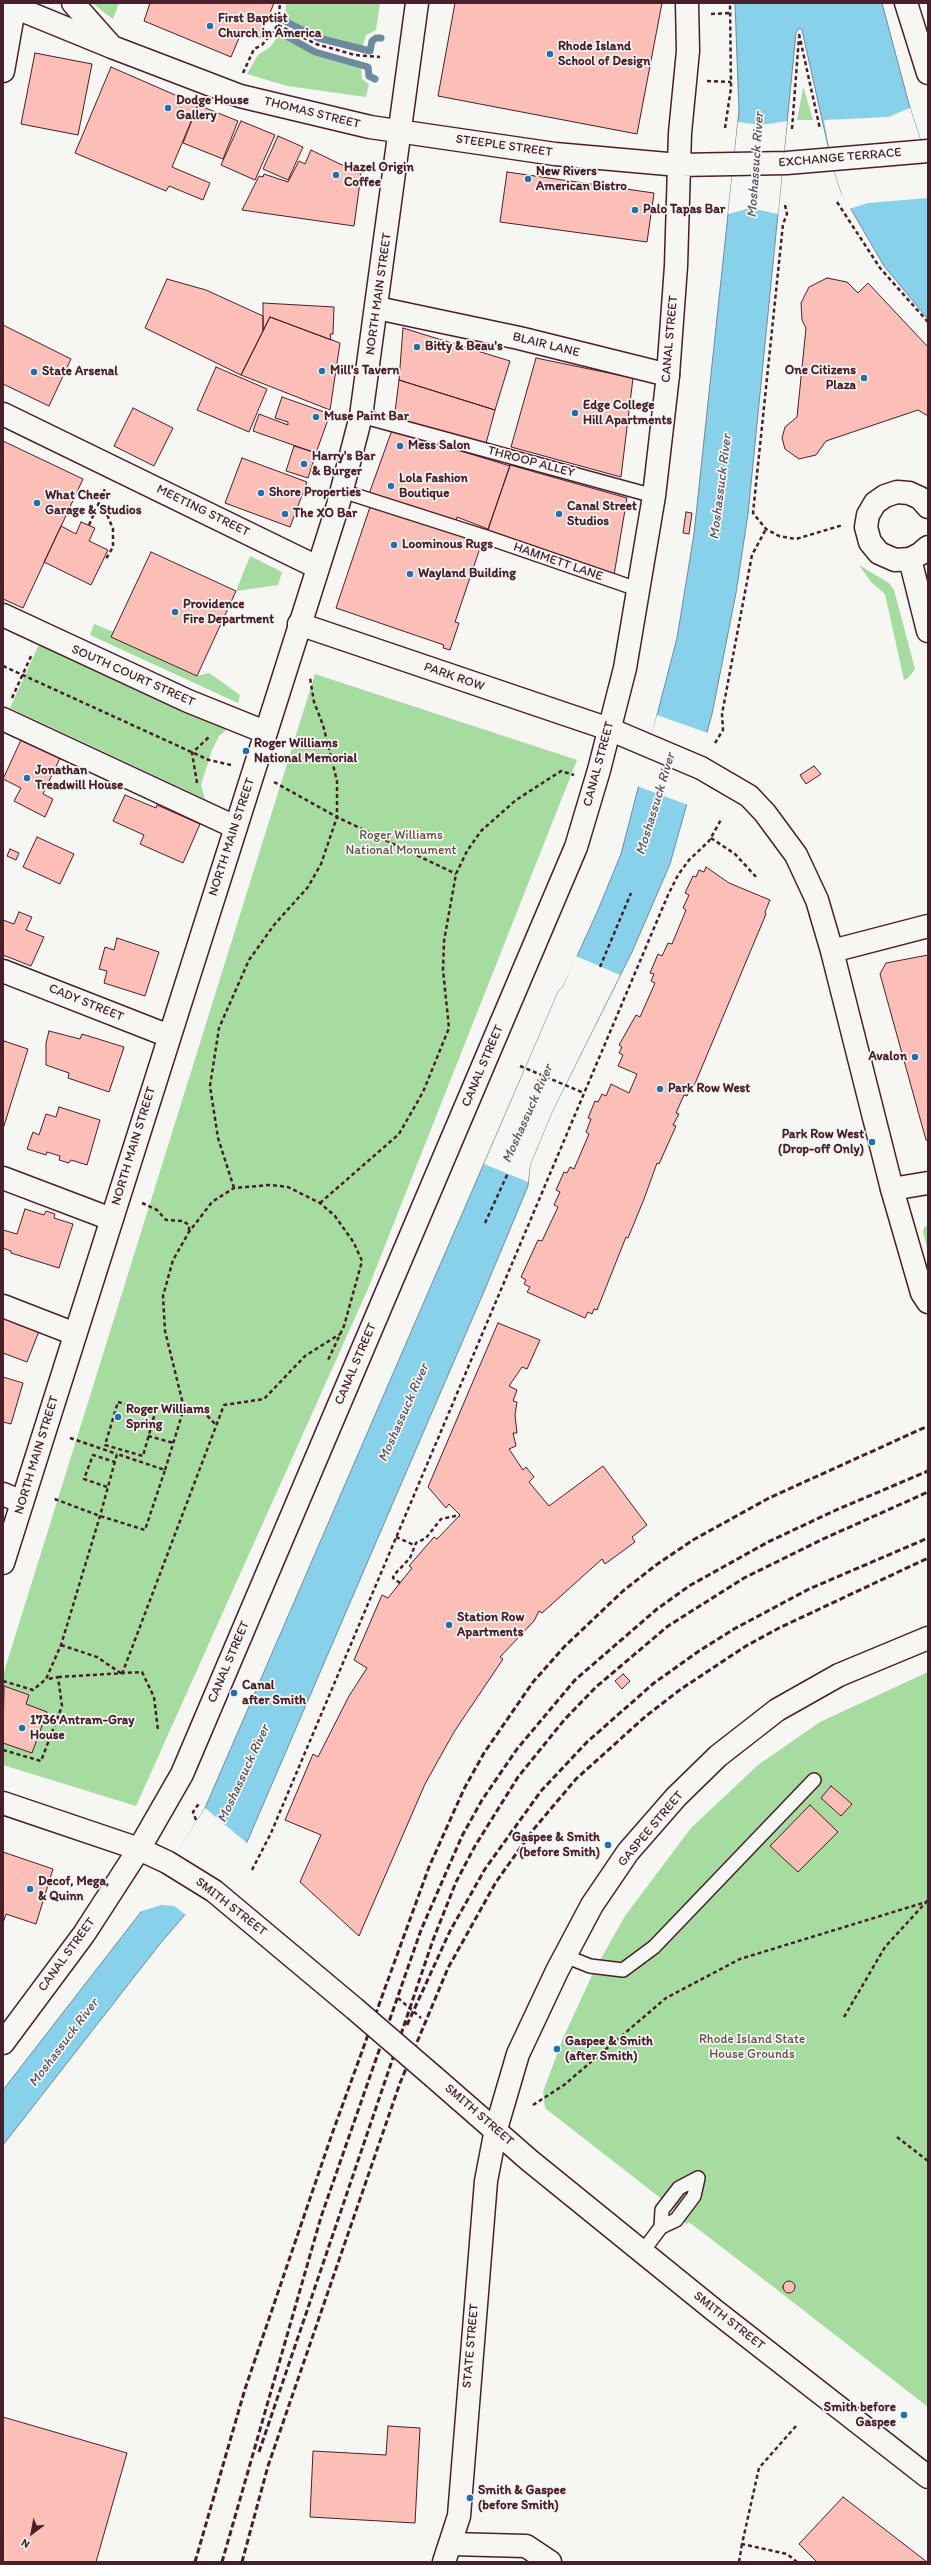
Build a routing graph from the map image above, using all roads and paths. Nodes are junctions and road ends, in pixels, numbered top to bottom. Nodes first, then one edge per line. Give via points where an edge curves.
1 (73, 3) edge
2 (280, 3) edge
3 (417, 3) edge
4 (687, 3) edge
5 (730, 3) edge
6 (906, 3) edge
7 (15, 5) edge
8 (730, 13) junction
9 (709, 14) dead end
10 (278, 25) junction
11 (112, 47) junction
12 (380, 57) dead end
13 (3, 71) edge
14 (928, 73) edge
15 (242, 76) dead end
16 (700, 80) dead end
17 (731, 82) junction
18 (725, 128) dead end
19 (792, 128) dead end
20 (820, 128) dead end
21 (400, 132) junction
22 (926, 151) edge
23 (679, 165) junction
24 (837, 202) dead end
25 (786, 205) dead end
26 (377, 308) junction
27 (928, 322) edge
28 (668, 375) junction
29 (3, 414) edge
30 (362, 416) junction
31 (107, 486) dead end
32 (342, 491) junction
33 (654, 496) junction
34 (98, 505) junction
35 (928, 507) edge
36 (847, 524) dead end
37 (89, 526) dead end
38 (766, 529) junction
39 (928, 547) edge
40 (106, 559) dead end
41 (910, 559) junction
42 (317, 567) junction
43 (638, 589) junction
44 (3, 615) edge
45 (299, 624) junction
46 (928, 631) edge
47 (42, 634) junction
48 (3, 666) edge
49 (22, 675) junction
50 (310, 678) dead end
51 (6, 711) edge
52 (230, 718) junction
53 (609, 729) junction
54 (265, 732) junction
55 (715, 743) dead end
56 (192, 753) junction
57 (235, 766) dead end
58 (576, 776) dead end
59 (272, 781) dead end
60 (197, 785) dead end
61 (337, 817) junction
62 (722, 818) dead end
63 (235, 827) junction
64 (711, 838) junction
65 (456, 874) junction
66 (757, 878) dead end
67 (631, 893) dead end
68 (928, 926) edge
69 (832, 951) junction
70 (600, 967) dead end
71 (3, 971) edge
72 (169, 1036) junction
73 (520, 1066) dead end
74 (584, 1093) junction
75 (508, 1173) dead end
76 (3, 1178) edge
77 (928, 1183) edge
78 (234, 1188) junction
79 (892, 1189) junction
80 (142, 1203) dead end
81 (320, 1203) junction
82 (112, 1219) junction
83 (485, 1223) dead end
84 (189, 1232) junction
85 (928, 1302) edge
86 (3, 1306) edge
87 (75, 1334) junction
88 (340, 1334) junction
89 (328, 1360) dead end
90 (184, 1408) junction
91 (216, 1425) junction
92 (148, 1436) junction
93 (70, 1438) dead end
94 (174, 1443) junction
95 (117, 1454) junction
96 (115, 1462) junction
97 (165, 1470) junction
98 (108, 1487) junction
99 (12, 1498) edge
100 (52, 1498) dead end
101 (460, 1515) dead end
102 (100, 1516) junction
103 (396, 1537) junction
104 (414, 1545) junction
105 (3, 1563) edge
106 (400, 1583) dead end
107 (928, 1638) edge
108 (61, 1645) junction
109 (122, 1674) junction
110 (58, 1677) junction
111 (46, 1679) junction
112 (3, 1681) edge
113 (158, 1730) dead end
114 (3, 1750) edge
115 (814, 1780) dead end
116 (200, 1802) dead end
117 (3, 1803) edge
118 (196, 1820) dead end
119 (139, 1849) junction
120 (252, 1870) dead end
121 (927, 1901) edge
122 (564, 1956) junction
123 (40, 1992) junction
124 (398, 1998) dead end
125 (844, 2017) dead end
126 (421, 2018) dead end
127 (3, 2030) edge
128 (3, 2042) edge
129 (533, 2105) dead end
130 (496, 2129) junction
131 (896, 2137) dead end
132 (928, 2161) edge
133 (661, 2227) dead end
134 (643, 2251) junction
135 (796, 2426) dead end
136 (928, 2476) edge
137 (742, 2544) junction
138 (448, 2553) edge
139 (550, 2562) edge
140 (739, 2562) edge
141 (797, 2562) edge

1 - 11 main road, THOMAS STREET
2 - 10 path
3 - 21 main road, NORTH MAIN STREET
4 - 23 main road, CANAL STREET via 688,50
5 - 8 path
6 - 14 main road
7 - 11 main road, THOMAS STREET
7 - 13 main road
8 - 9 path
8 - 17 path
10 - 12 path via 316,44 355,55
10 - 15 path via 262,45 254,49
11 - 21 main road, THOMAS STREET via 240,96
16 - 17 path
17 - 18 path
19 - 20 path via 799,34
21 - 23 main road, STEEPLE STREET via 562,155
21 - 26 main road, NORTH MAIN STREET
22 - 23 main road, EXCHANGE TERRACE via 827,161
23 - 28 main road, CANAL STREET via 676,266
24 - 27 path via 880,268
25 - 38 path via 754,513
26 - 28 main road, BLAIR LANE via 519,338
26 - 30 main road, NORTH MAIN STREET
28 - 33 main road, CANAL STREET
29 - 42 main road, MEETING STREET
30 - 32 main road, NORTH MAIN STREET
30 - 33 lane, THROOP ALLEY
31 - 34 path
32 - 42 main road, NORTH MAIN STREET
32 - 43 lane, HAMMETT LANE
33 - 43 main road, CANAL STREET
34 - 37 path
34 - 40 path via 106,512 113,529 113,547
35 - 41 main road via 920,498 897,492 875,503 868,515 866,527 870,542 879,553 895,560
36 - 38 path via 796,539 779,536
38 - 55 path via 752,556 722,714 723,730
39 - 41 main road
41 - 46 main road
42 - 45 main road, NORTH MAIN STREET
43 - 53 main road, CANAL STREET via 625,668
44 - 47 main road, SOUTH COURT STREET
45 - 53 main road, PARK ROW
45 - 54 main road, NORTH MAIN STREET
47 - 49 path
47 - 52 main road, SOUTH COURT STREET
48 - 49 path
49 - 51 path
49 - 56 path
50 - 61 path via 314,702 324,725 337,781
51 - 63 main road
52 - 54 main road, SOUTH COURT STREET
52 - 56 path
53 - 69 main road via 701,768 749,796 796,855 817,900
53 - 119 main road, CANAL STREET via 576,846 546,922 427,1194 182,1774
54 - 63 main road, NORTH MAIN STREET
56 - 57 path
56 - 60 path
58 - 65 path via 561,771 497,815 481,831 467,851
59 - 61 path
61 - 65 path
61 - 78 path via 318,870 308,887 274,925 249,960 219,1028 210,1086 218,1138
62 - 64 path
63 - 72 main road, NORTH MAIN STREET
64 - 66 path via 735,854
64 - 74 path via 678,875
65 - 81 path via 444,941 443,970 448,1028 423,1092 399,1134
67 - 70 path
68 - 69 main road
69 - 79 main road
71 - 72 main road, CADY STREET
72 - 82 main road, NORTH MAIN STREET
73 - 74 path
74 - 103 path
75 - 83 path
76 - 82 main road
77 - 79 main road
78 - 81 path via 270,1185 288,1188
78 - 84 path via 212,1202
79 - 85 main road via 922,1293
80 - 84 path via 157,1210 166,1220 183,1221 189,1225
81 - 88 path via 335,1216 362,1261
82 - 87 main road, NORTH MAIN STREET
84 - 90 path via 174,1260 163,1296 165,1331
86 - 87 main road
87 - 99 main road, NORTH MAIN STREET
88 - 89 path
88 - 91 path via 305,1356 264,1399 224,1405
90 - 91 path via 201,1409
90 - 94 path
91 - 109 path
92 - 92 path via 142,1456 105,1445 118,1402 155,1413
92 - 94 path
93 - 95 path
94 - 97 path
95 - 96 path
95 - 97 path
96 - 98 path
96 - 98 path via 93,1454 84,1479
97 - 102 path via 145,1530
98 - 102 path
99 - 105 main road, NORTH MAIN STREET
100 - 102 path
101 - 104 path via 441,1519 426,1538
102 - 108 path
103 - 104 path
103 - 120 path via 271,1833
104 - 106 path via 410,1558 394,1575 393,1578
107 - 122 main road, GASPEE STREET via 839,1674 777,1710 718,1756 676,1797 628,1852 592,1905
108 - 109 path via 97,1656
108 - 111 path
109 - 110 path
109 - 113 path via 142,1672 154,1697
110 - 111 path
110 - 114 path via 62,1706 41,1762
111 - 112 path via 33,1690
115 - 122 lane via 654,1947 622,1970 590,1966
116 - 118 path via 194,1812
117 - 119 main road, SMITH STREET
119 - 123 main road, CANAL STREET via 84,1934
119 - 130 main road, SMITH STREET, bridge via 167,1862 214,1891
121 - 125 path via 885,1947
121 - 129 path via 740,1959 666,1998 564,2085
122 - 130 main road, GASPEE STREET via 518,2054
123 - 127 main road
123 - 128 main road, CANAL STREET
124 - 126 path, bridge
130 - 134 main road, SMITH STREET via 529,2160
130 - 138 main road, STATE STREET via 486,2181 459,2516
131 - 132 path
133 - 134 lane
134 - 136 main road, SMITH STREET via 714,2310
135 - 137 path via 759,2468
137 - 140 path
137 - 141 path via 787,2554
138 - 139 main road via 526,2546

